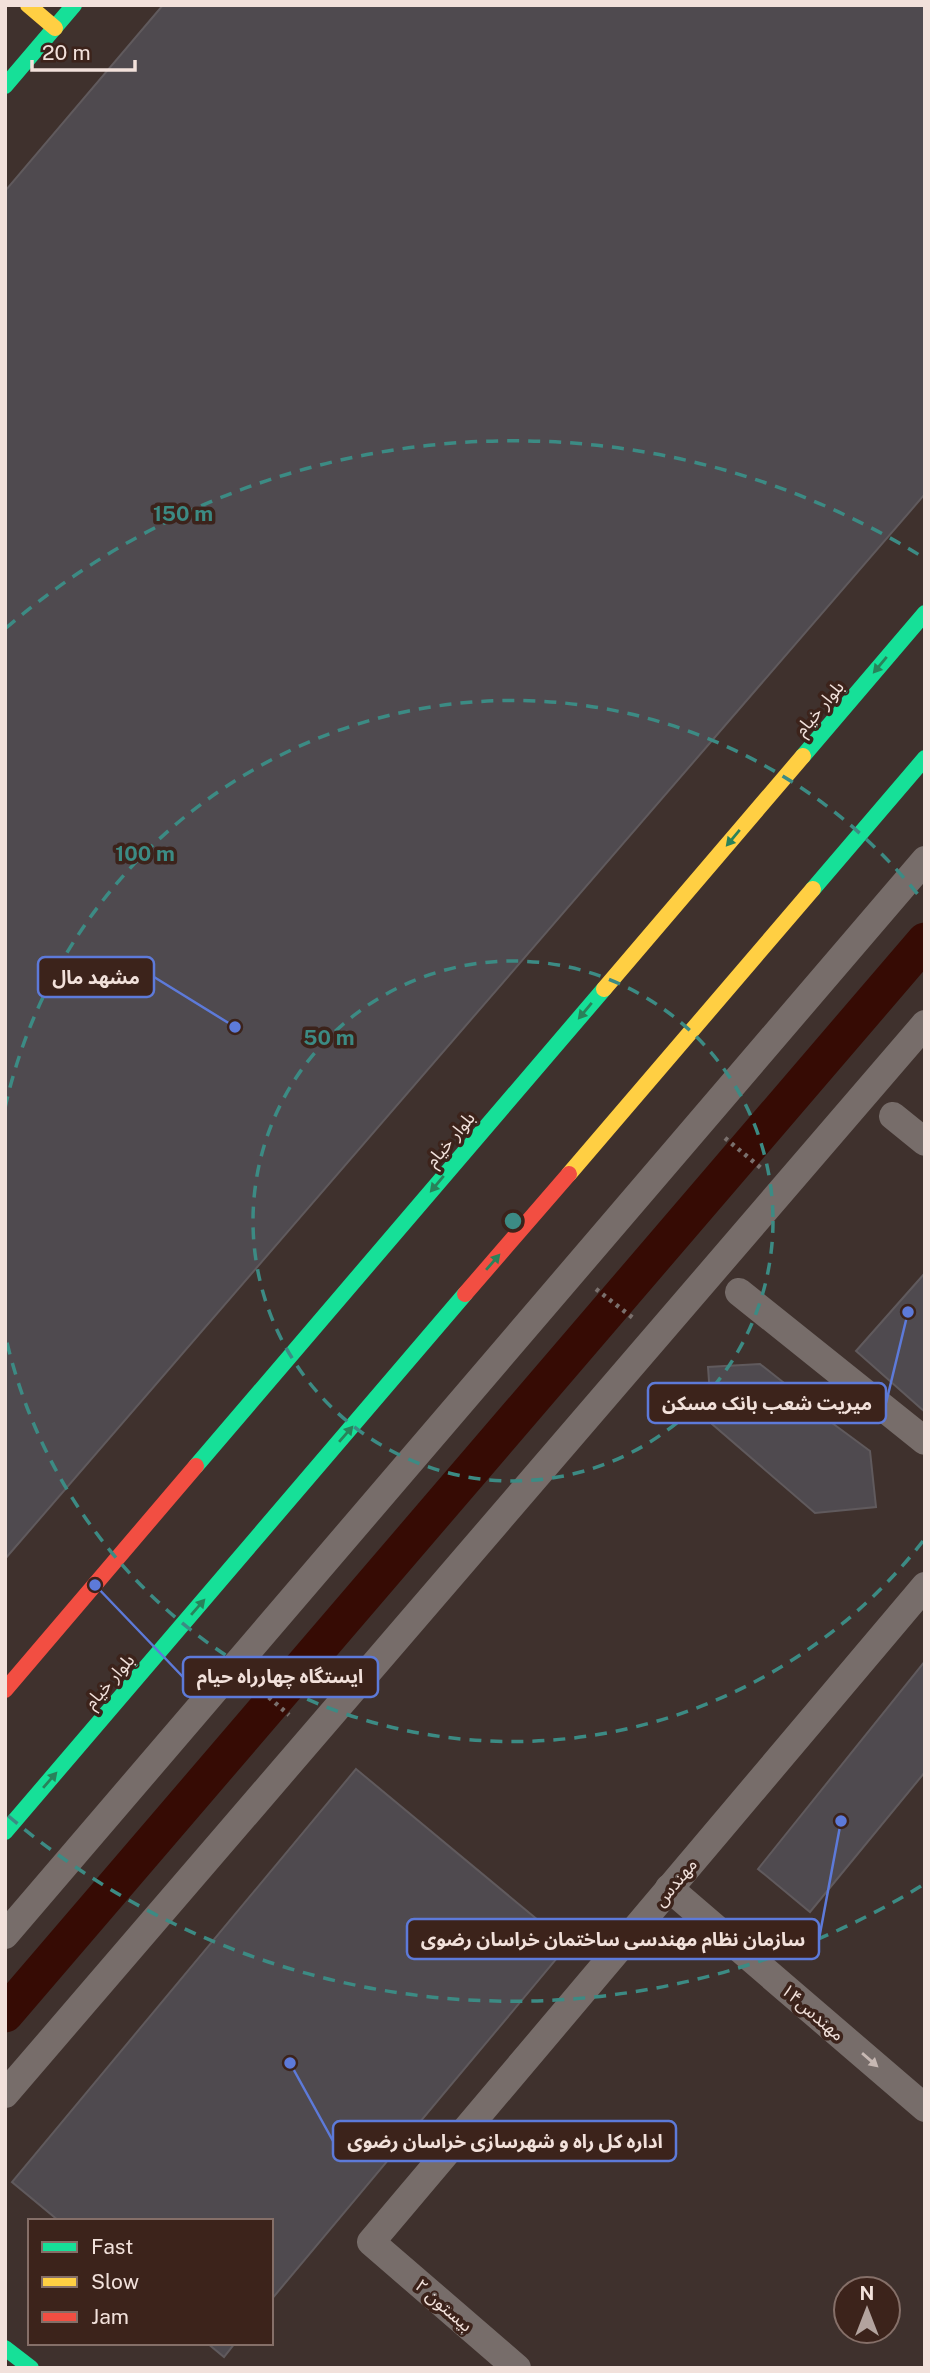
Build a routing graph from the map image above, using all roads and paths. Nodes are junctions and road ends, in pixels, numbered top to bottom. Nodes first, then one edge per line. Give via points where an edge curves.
1 (28, 5) edge
2 (74, 5) edge
3 (55, 27) junction
4 (5, 86) edge
5 (925, 613) edge
6 (925, 758) edge
7 (925, 860) edge
8 (925, 1024) edge
9 (893, 1115) dead end
10 (703, 1119) junction
11 (925, 1142) edge
12 (785, 1187) junction
13 (573, 1271) junction
14 (739, 1292) dead end
15 (656, 1337) junction
16 (925, 1441) edge
17 (925, 1586) edge
18 (234, 1667) junction
19 (5, 1690) edge
20 (313, 1737) junction
21 (5, 1832) edge
22 (670, 1888) junction
23 (5, 1935) edge
24 (5, 2094) edge
25 (925, 2108) edge
26 (371, 2242) joint
27 (5, 2348) edge
28 (31, 2368) edge
29 (517, 2368) edge

1 - 3 main road
2 - 3 main road
3 - 4 main road
5 -> 19 main road, بلوار خیام
21 -> 6 main road, بلوار خیام
7 - 10 street
8 - 12 street
9 - 11 street
10 - 12 path
10 - 13 street
12 - 15 street
13 - 15 path
13 - 18 street
14 - 16 street
15 - 20 street
17 - 22 street, مهندس
18 - 20 path
18 - 23 street
20 - 24 street
22 -> 25 street, مهندس۱۴
22 - 26 street, مهندس
26 - 29 street, بیستون ۲
27 - 28 main road

